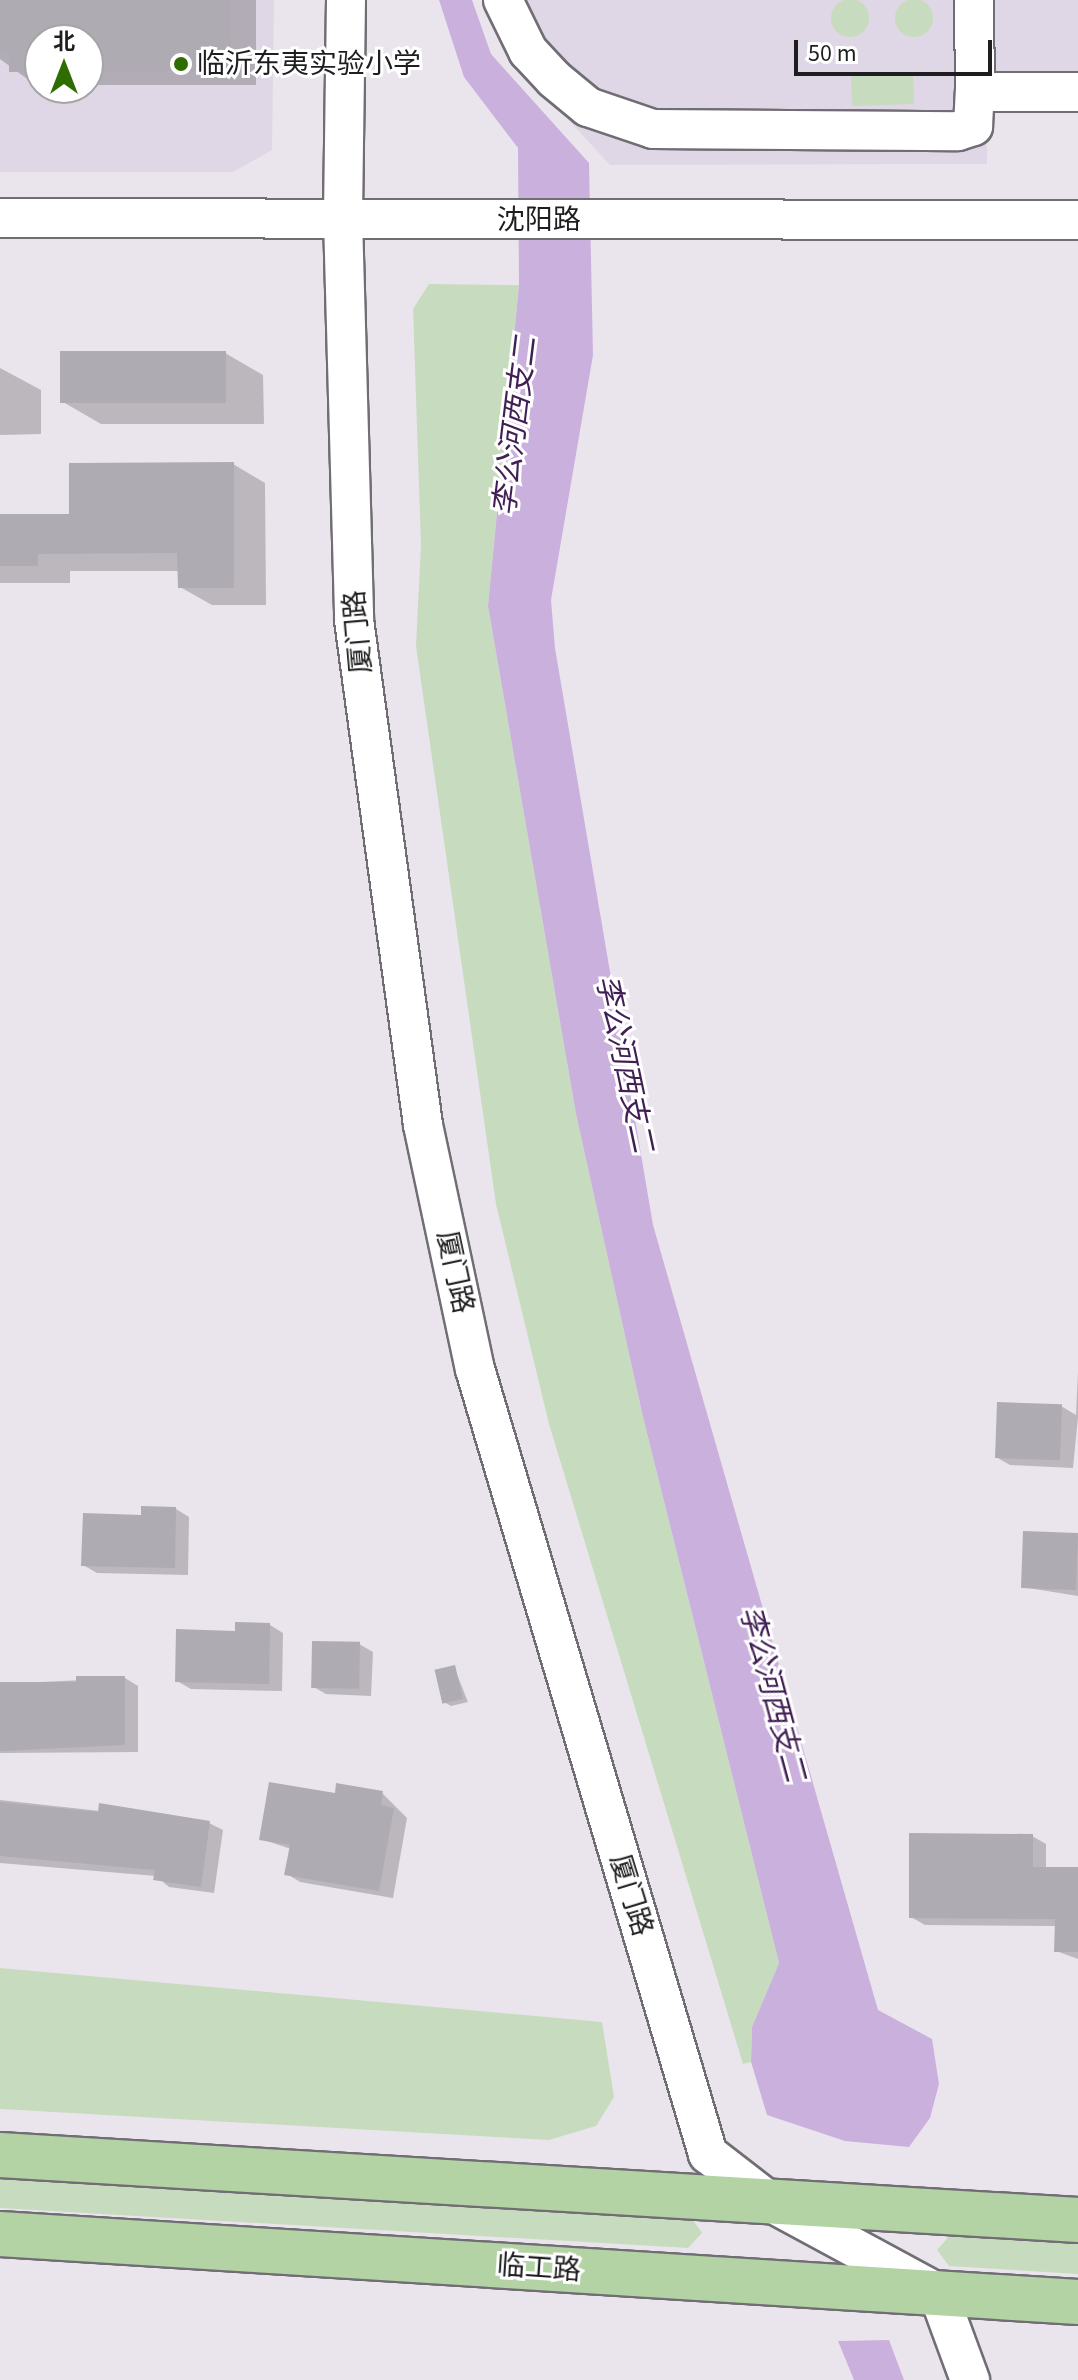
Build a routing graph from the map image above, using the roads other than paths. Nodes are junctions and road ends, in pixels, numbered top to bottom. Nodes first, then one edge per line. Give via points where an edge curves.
1 (346, 0) edge
2 (503, 0) edge
3 (974, 0) edge
4 (975, 92) junction
5 (1078, 92) edge
6 (0, 218) edge
7 (343, 219) junction
8 (1078, 220) edge
9 (0, 2155) edge
10 (770, 2202) junction
11 (1078, 2220) edge
12 (0, 2234) edge
13 (938, 2293) junction
14 (1078, 2302) edge
15 (970, 2380) edge

1 - 7 street, 厦门路
2 - 4 street via 528,51 554,79 588,107 653,129 958,131 973,126
3 - 4 street
4 - 5 street
6 - 7 street, 沈阳路
7 - 8 street, 沈阳路
7 - 10 street, 厦门路 via 354,620 423,1125 475,1369 708,2154
9 - 10 main road
10 - 11 main road
10 - 13 street, 厦门路
12 - 13 main road, 临工路
13 - 14 main road, 临工路
13 - 15 street

